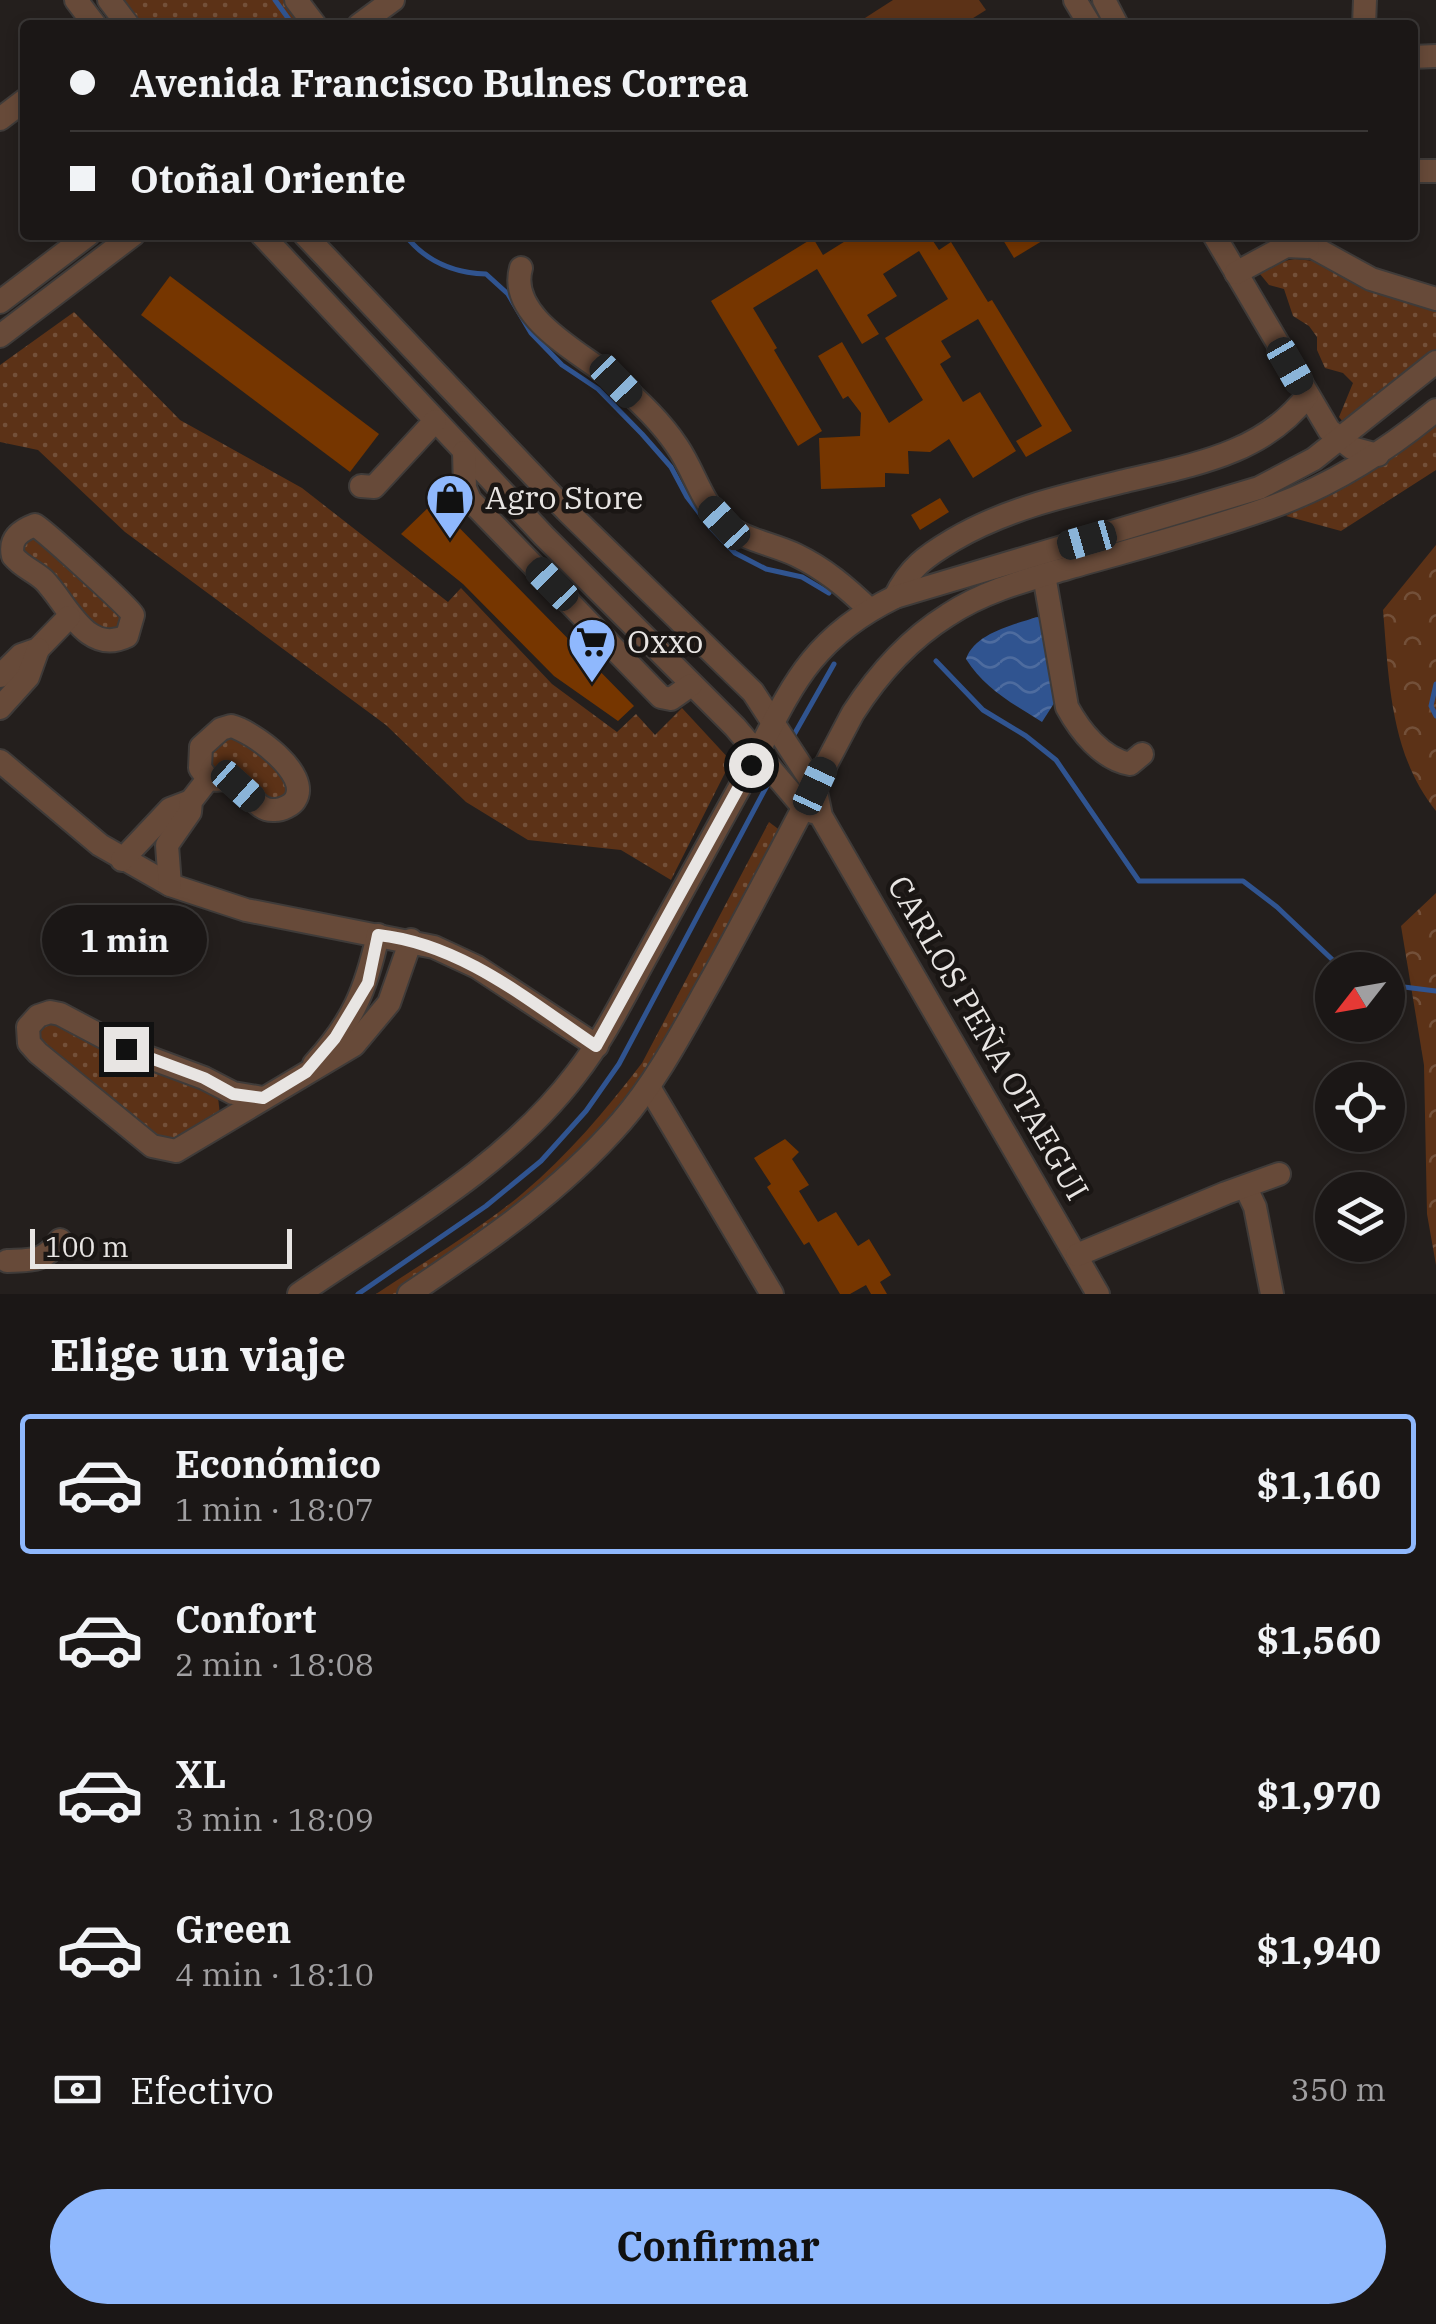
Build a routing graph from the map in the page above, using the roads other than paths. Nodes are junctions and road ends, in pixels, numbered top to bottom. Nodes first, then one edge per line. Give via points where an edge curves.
1 (109, 0) edge
2 (393, 0) edge
3 (124, 20) edge
4 (366, 20) edge
5 (20, 104) edge
6 (0, 119) edge
7 (81, 240) edge
8 (126, 240) edge
9 (267, 240) edge
10 (310, 240) edge
11 (1217, 240) edge
12 (1299, 240) edge
13 (1312, 248) junction
14 (521, 268) dead end
15 (1236, 274) junction
16 (1436, 299) edge
17 (0, 302) edge
18 (0, 336) edge
19 (1436, 362) edge
20 (1307, 396) junction
21 (1436, 410) edge
22 (435, 421) junction
23 (1340, 441) junction
24 (464, 452) junction
25 (1378, 455) junction
26 (540, 482) junction
27 (362, 486) dead end
28 (517, 507) junction
29 (566, 510) junction
30 (544, 536) junction
31 (1044, 576) junction
32 (894, 597) junction
33 (870, 610) junction
34 (69, 617) junction
35 (38, 649) junction
36 (0, 676) edge
37 (691, 685) junction
38 (0, 708) edge
39 (777, 729) junction
40 (1142, 754) dead end
41 (762, 757) junction
42 (0, 762) edge
43 (208, 779) junction
44 (810, 779) junction
45 (191, 801) junction
46 (805, 805) junction
47 (122, 860) junction
48 (170, 886) junction
49 (378, 935) junction
50 (411, 940) junction
51 (596, 1046) junction
52 (306, 1072) junction
53 (218, 1084) junction
54 (649, 1087) junction
55 (263, 1098) junction
56 (224, 1122) junction
57 (1280, 1174) dead end
58 (1246, 1188) junction
59 (60, 1240) dead end
60 (1077, 1255) junction
61 (2, 1263) edge
62 (417, 1292) edge
63 (299, 1294) edge
64 (772, 1294) edge
65 (1098, 1294) edge
66 (1272, 1294) edge

1 - 3 street
2 - 4 street
5 - 6 street
7 - 17 street
8 - 18 street
9 - 22 street, CARLOS PEÑA OTAEGUI
10 - 26 street, CARLOS PEÑA OTAEGUI
11 - 15 street
12 - 13 street
13 - 15 street via 1286,246
13 - 16 street via 1371,279
14 - 33 street via 517,281 542,328 616,381 666,432 724,523 834,576
15 - 20 street
19 - 23 street
20 - 23 street
20 - 32 street via 1266,435 1218,459 1053,500 973,528 924,557
21 - 25 street
22 - 24 street, CARLOS PEÑA OTAEGUI
22 - 27 street via 374,487
23 - 25 street
23 - 32 street via 1230,499
24 - 28 street, CARLOS PEÑA OTAEGUI
24 - 37 street via 470,500 661,697 671,699
25 - 31 street via 1266,509
26 - 28 street via 536,502
26 - 29 street, CARLOS PEÑA OTAEGUI
28 - 30 street, CARLOS PEÑA OTAEGUI
29 - 30 street via 546,520
29 - 39 street, CARLOS PEÑA OTAEGUI via 752,692
30 - 37 street, CARLOS PEÑA OTAEGUI
31 - 40 street via 1067,707 1076,725 1119,762 1130,764
31 - 44 street via 972,601 906,646 868,689
32 - 33 street
33 - 39 street via 818,650 789,689
34 - 34 street via 109,642 127,636 133,615 43,530 24,529 13,541 12,556 42,578
34 - 35 street
35 - 36 street via 20,655
35 - 38 street via 28,676
37 - 41 street, CARLOS PEÑA OTAEGUI
39 - 41 street
39 - 44 street, CARLOS PEÑA OTAEGUI
41 - 46 street, CARLOS PEÑA OTAEGUI
41 - 51 street
42 - 47 street
43 - 43 street via 231,780 266,809 286,807 298,796 291,768 230,726 200,747 200,768
43 - 45 street
44 - 46 street, CARLOS PEÑA OTAEGUI
45 - 47 street via 170,809
45 - 48 street via 168,845
46 - 54 street
46 - 60 street, CARLOS PEÑA OTAEGUI
47 - 48 street
48 - 49 street via 246,910
49 - 50 street
49 - 52 street via 368,983
50 - 51 street via 477,967
50 - 52 street via 379,1018 354,1046
51 - 63 street via 555,1101 511,1144
52 - 55 street
53 - 55 street
53 - 56 street via 228,1099
53 - 56 street via 55,1013 38,1016 28,1027 34,1050 156,1148 180,1149
54 - 62 street via 558,1186
54 - 64 street
55 - 56 street
57 - 58 street
58 - 60 street
58 - 66 street
59 - 61 street via 50,1254
60 - 65 street, CARLOS PEÑA OTAEGUI

